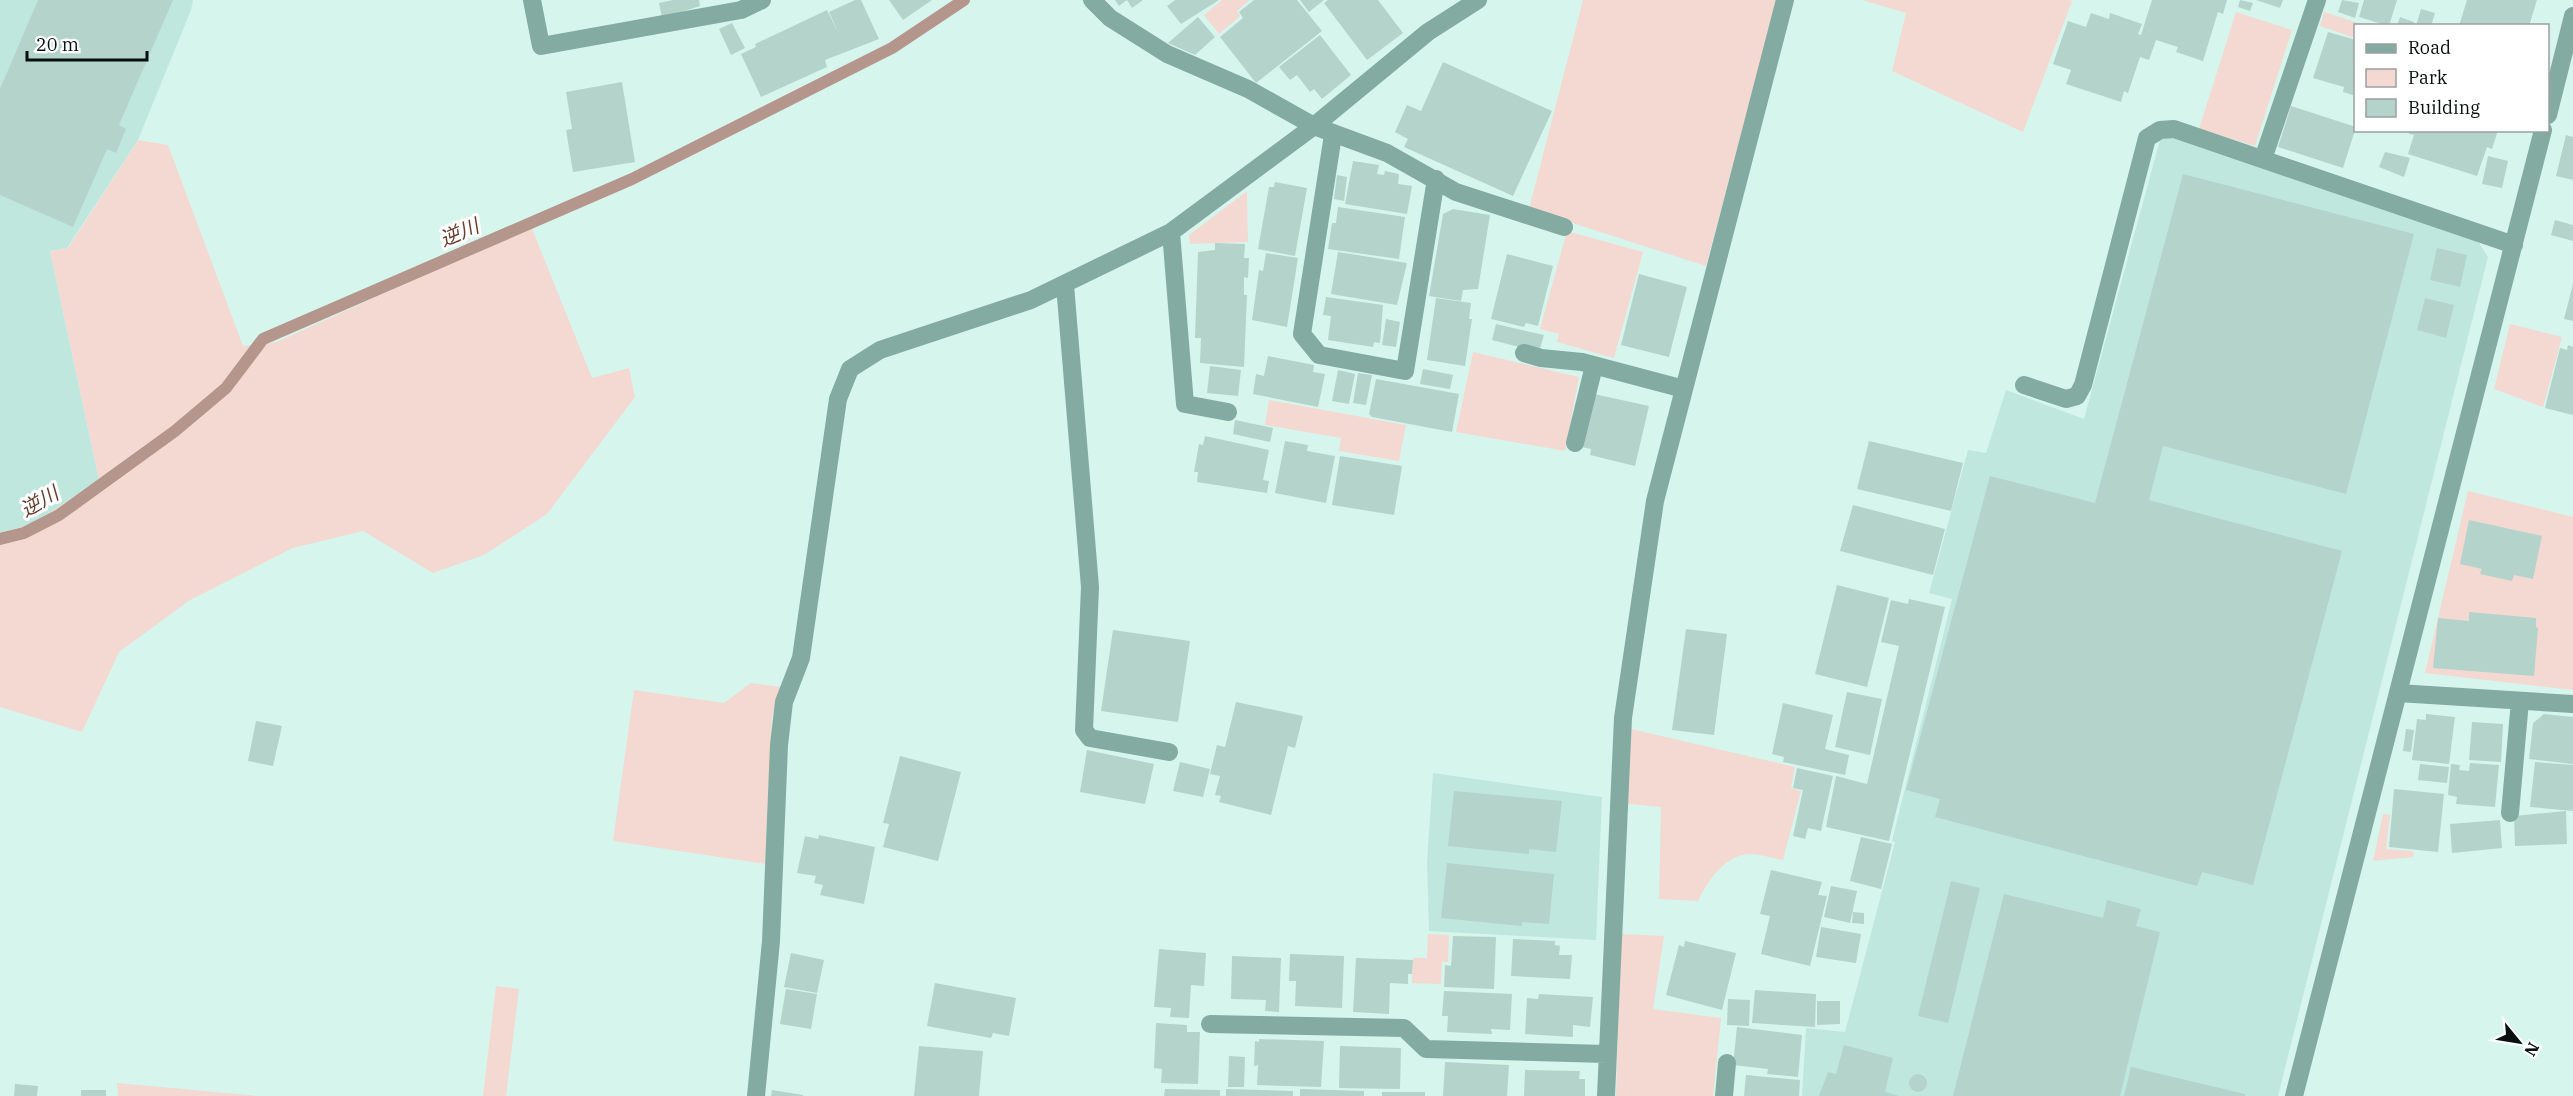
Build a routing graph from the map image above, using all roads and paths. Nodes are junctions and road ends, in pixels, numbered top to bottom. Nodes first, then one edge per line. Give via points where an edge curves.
1 (532, 0) edge
2 (762, 0) edge
3 (1092, 0) edge
4 (1478, 0) edge
5 (1785, 0) edge
6 (2317, 0) edge
7 (2573, 16) edge
8 (2549, 107) edge
9 (1314, 126) junction
10 (2542, 132) edge
11 (1333, 135) junction
12 (2263, 159) junction
13 (1436, 179) junction
14 (1564, 227) dead end
15 (1171, 232) junction
16 (2514, 245) junction
17 (1065, 285) junction
18 (1524, 353) dead end
19 (1594, 366) junction
20 (2024, 385) dead end
21 (1684, 389) junction
22 (1228, 412) dead end
23 (1575, 443) dead end
24 (2398, 693) junction
25 (2520, 701) junction
26 (2572, 704) edge
27 (1169, 752) dead end
28 (2510, 813) dead end
29 (1210, 1024) dead end
30 (1606, 1054) junction
31 (1727, 1063) dead end
32 (756, 1096) edge
33 (1606, 1096) edge
34 (1724, 1096) edge
35 (2294, 1096) edge

1 - 2 street via 541,46 741,10
3 - 9 street via 1110,18 1167,54 1248,88
4 - 9 street via 1428,32
5 - 21 street
6 - 12 street
7 - 8 street
9 - 11 street
9 - 15 street
10 - 16 street
11 - 13 street via 1387,153
11 - 13 street via 1302,334 1319,355 1405,371
12 - 16 street
12 - 20 street via 2174,129 2160,130 2147,138 2083,385 2077,396 2066,399
13 - 14 street via 1456,192
15 - 17 street
15 - 22 street via 1185,404
16 - 24 street
17 - 27 street via 1090,586 1084,730 1090,738
17 - 32 street via 862,359 850,369 838,399 801,658 784,702 771,940
18 - 19 street
19 - 21 street
19 - 23 street
21 - 30 street via 1655,501 1623,718
24 - 25 street
24 - 35 street
25 - 26 street
25 - 28 street
29 - 30 street via 1404,1028 1426,1049
30 - 33 street
31 - 34 street

